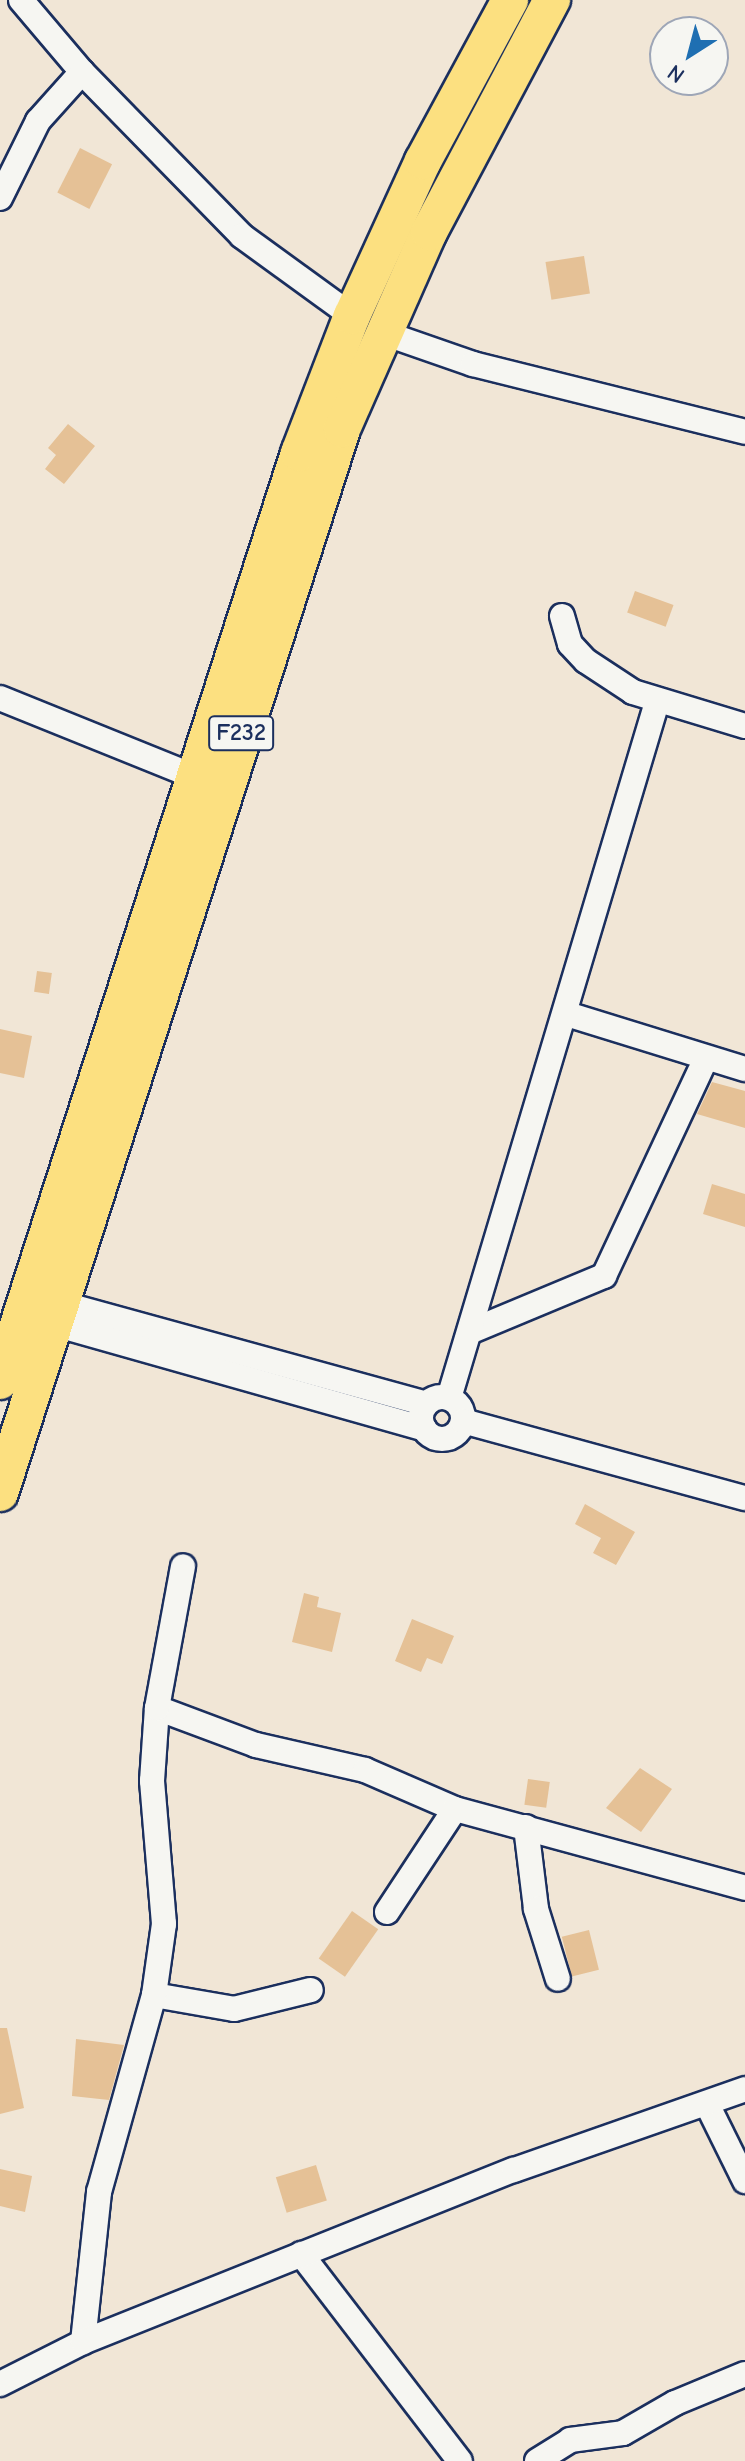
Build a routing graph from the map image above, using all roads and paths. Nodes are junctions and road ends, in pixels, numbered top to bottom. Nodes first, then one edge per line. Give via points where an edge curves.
1 (21, 0) edge
2 (510, 0) edge
3 (552, 0) edge
4 (82, 72) junction
5 (0, 198) edge
6 (352, 316) junction
7 (384, 333) junction
8 (745, 432) edge
9 (562, 616) dead end
10 (0, 698) edge
11 (657, 702) junction
12 (745, 726) edge
13 (191, 775) junction
14 (567, 1014) junction
15 (706, 1058) junction
16 (745, 1069) edge
17 (57, 1313) junction
18 (474, 1330) junction
19 (0, 1381) edge
20 (433, 1410) junction
21 (463, 1421) junction
22 (0, 1493) edge
23 (745, 1498) edge
24 (183, 1566) dead end
25 (157, 1708) junction
26 (455, 1809) junction
27 (526, 1827) junction
28 (745, 1888) edge
29 (387, 1912) dead end
30 (558, 1979) dead end
31 (311, 1990) dead end
32 (154, 1995) junction
33 (745, 2089) edge
34 (707, 2104) junction
35 (745, 2181) edge
36 (301, 2254) junction
37 (83, 2342) junction
38 (745, 2374) edge
39 (0, 2384) edge
40 (460, 2461) edge
41 (537, 2461) edge

1 - 4 street
2 - 6 highway, F232 via 423,161
3 - 7 highway, F232 via 429,232
4 - 5 street via 38,121
4 - 6 street via 242,236
6 - 13 highway, F232 via 299,453
7 - 8 street via 473,364
7 - 17 highway, F232 via 342,429 288,585
9 - 11 street via 570,644 586,661
10 - 13 street
11 - 12 street
11 - 14 street
13 - 19 highway, F232
14 - 15 street
14 - 18 street
15 - 16 street
15 - 18 street via 604,1276
17 - 20 street
17 - 22 highway, F232
18 - 20 street
20 - 21 street via 460,1406
20 - 21 street via 447,1438
21 - 23 street
24 - 25 street
25 - 26 street via 256,1745 365,1770
25 - 32 street via 152,1781 164,1924
26 - 27 street
26 - 29 street
27 - 28 street
27 - 30 street via 536,1909
31 - 32 street via 234,2009
32 - 37 street via 99,2192
33 - 34 street
34 - 35 street
34 - 36 street via 514,2170
36 - 37 street
36 - 40 street
37 - 39 street
38 - 41 street via 675,2403 623,2433 570,2440

